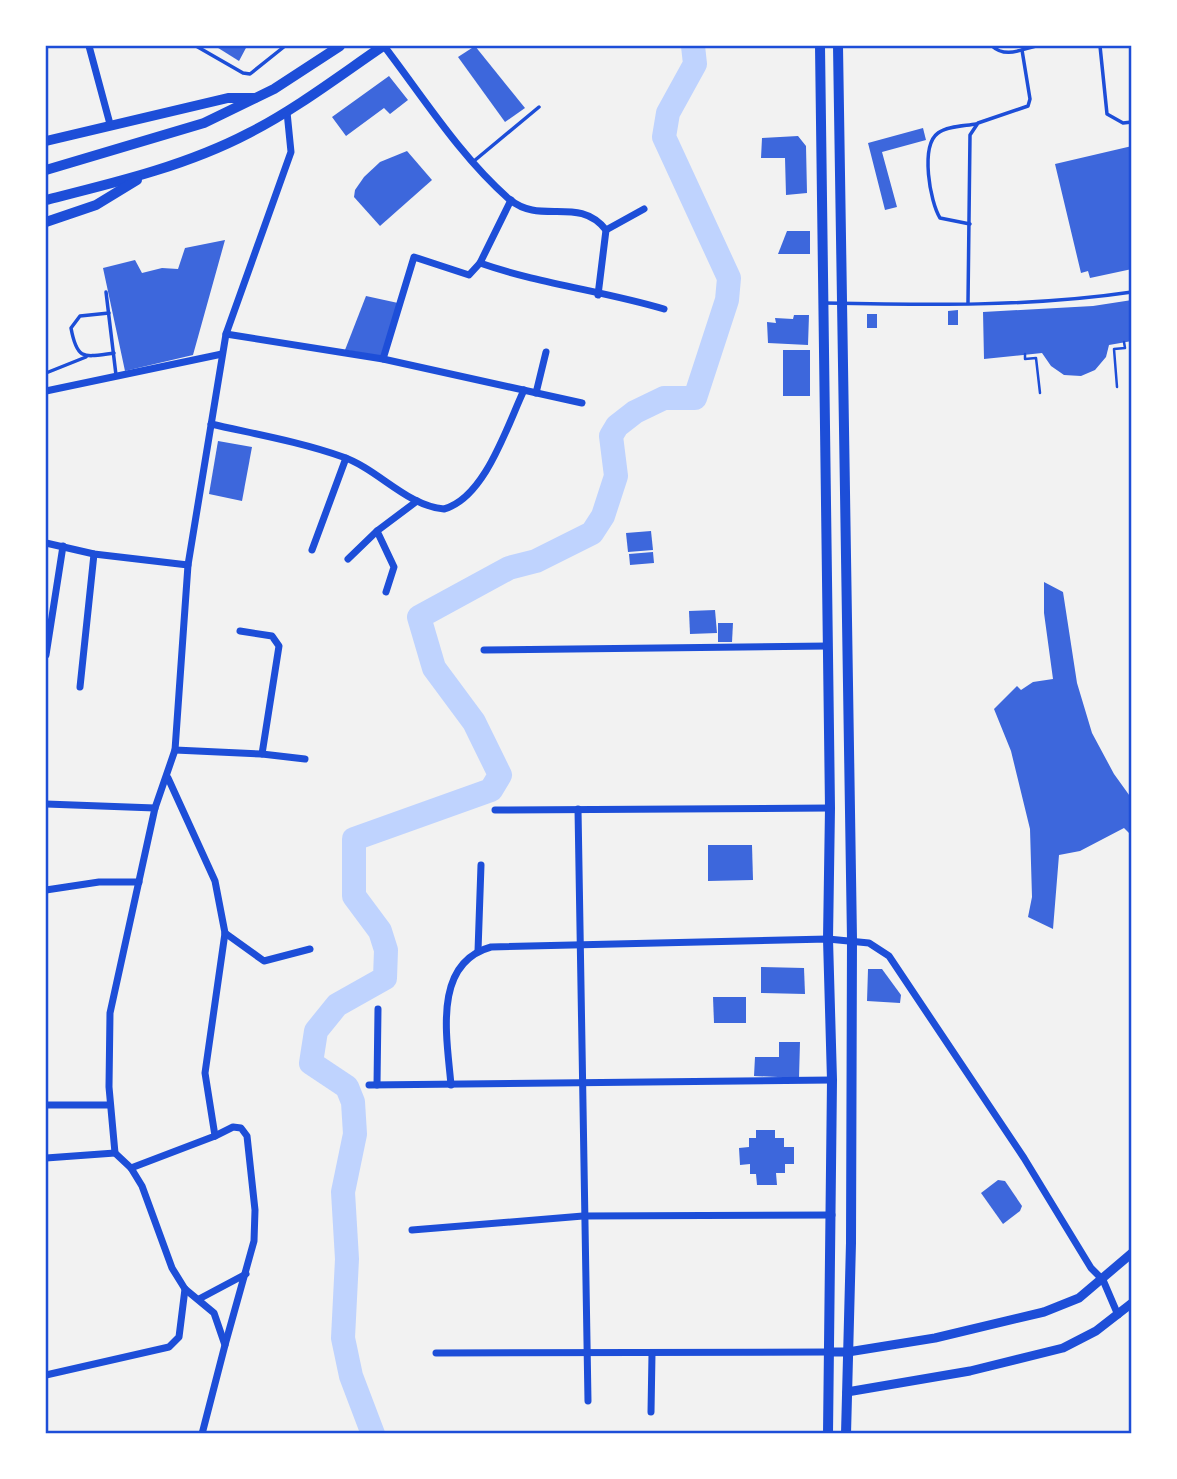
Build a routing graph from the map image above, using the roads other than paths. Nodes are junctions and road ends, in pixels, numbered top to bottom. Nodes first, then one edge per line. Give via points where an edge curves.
1 (89, 46) edge
2 (196, 46) edge
3 (285, 46) edge
4 (340, 46) edge
5 (383, 46) edge
6 (820, 46) edge
7 (838, 46) edge
8 (992, 46) edge
9 (1036, 46) edge
10 (1100, 46) edge
11 (1022, 50) junction
12 (258, 98) junction
13 (540, 107) dead end
14 (287, 112) junction
15 (1132, 122) edge
16 (978, 123) junction
17 (110, 124) junction
18 (46, 141) edge
19 (472, 162) junction
20 (46, 170) edge
21 (145, 174) junction
22 (46, 200) edge
23 (511, 200) junction
24 (645, 209) dead end
25 (46, 222) edge
26 (970, 224) junction
27 (606, 230) junction
28 (480, 263) junction
29 (106, 292) dead end
30 (1132, 292) edge
31 (598, 295) junction
32 (822, 303) junction
33 (842, 303) junction
34 (968, 303) junction
35 (664, 309) dead end
36 (109, 313) junction
37 (226, 334) junction
38 (546, 352) dead end
39 (114, 353) junction
40 (222, 354) junction
41 (86, 356) junction
42 (383, 359) junction
43 (46, 373) edge
44 (117, 378) junction
45 (524, 390) junction
46 (46, 391) edge
47 (536, 393) junction
48 (582, 403) dead end
49 (211, 424) junction
50 (346, 457) junction
51 (417, 501) junction
52 (377, 531) junction
53 (46, 543) edge
54 (63, 546) junction
55 (312, 550) dead end
56 (94, 554) junction
57 (348, 559) dead end
58 (188, 565) junction
59 (386, 592) dead end
60 (240, 631) dead end
61 (828, 646) junction
62 (484, 650) dead end
63 (46, 655) edge
64 (828, 664) junction
65 (847, 664) junction
66 (80, 687) dead end
67 (175, 750) junction
68 (262, 754) junction
69 (305, 759) dead end
70 (168, 778) junction
71 (46, 804) edge
72 (155, 808) junction
73 (830, 808) junction
74 (578, 809) junction
75 (495, 810) dead end
76 (481, 865) dead end
77 (139, 882) junction
78 (46, 890) edge
79 (225, 933) junction
80 (828, 939) junction
81 (852, 939) junction
82 (581, 945) junction
83 (310, 949) dead end
84 (478, 951) junction
85 (378, 1009) dead end
86 (832, 1080) junction
87 (582, 1082) junction
88 (451, 1085) junction
89 (46, 1105) edge
90 (110, 1105) junction
91 (215, 1136) junction
92 (115, 1153) junction
93 (46, 1158) edge
94 (131, 1168) junction
95 (832, 1215) junction
96 (583, 1216) junction
97 (412, 1230) dead end
98 (1132, 1253) edge
99 (246, 1274) junction
100 (1103, 1280) junction
101 (185, 1289) junction
102 (199, 1299) junction
103 (1132, 1303) edge
104 (1118, 1315) junction
105 (225, 1345) junction
106 (829, 1352) junction
107 (848, 1352) junction
108 (436, 1353) dead end
109 (652, 1354) junction
110 (588, 1355) junction
111 (46, 1375) edge
112 (847, 1392) junction
113 (588, 1401) dead end
114 (651, 1412) dead end
115 (201, 1433) edge
116 (828, 1433) edge
117 (846, 1433) edge

1 - 17 street
2 - 3 lane via 250,74
4 - 12 main road
5 - 14 main road
5 - 19 street
6 - 32 main road
7 - 33 main road
8 - 11 lane via 999,52
9 - 11 lane
10 - 15 lane via 1107,114 1123,123
11 - 16 lane via 1028,106
12 - 17 main road via 228,98
12 - 20 main road via 159,139
13 - 19 lane
14 - 21 main road via 220,147
14 - 37 street via 291,152
16 - 26 lane via 970,135
16 - 26 lane via 935,135 927,164 940,218
17 - 18 main road
19 - 23 street
21 - 22 main road
21 - 25 main road via 96,205
23 - 27 street via 537,212 586,212
23 - 28 street
24 - 27 street
26 - 34 lane
27 - 31 street
28 - 31 street
28 - 42 street via 469,275 414,257
29 - 36 lane
30 - 34 lane
31 - 35 street
32 - 33 lane
32 - 61 main road
33 - 34 lane
33 - 65 main road
36 - 39 lane
36 - 41 lane via 80,316 74,321 75,349
37 - 40 street
37 - 42 street
38 - 47 street
39 - 41 lane
39 - 44 lane
40 - 44 street
40 - 49 street
41 - 43 lane
42 - 45 street
44 - 46 street
45 - 47 street
45 - 51 street via 474,489 444,509
47 - 48 street
49 - 50 street
49 - 58 street
50 - 51 street
50 - 55 street
51 - 52 street
52 - 57 street
52 - 59 street via 394,567
53 - 54 street
54 - 56 street
54 - 63 street
56 - 58 street
56 - 66 street
58 - 67 street
60 - 68 street via 272,636 279,646
61 - 62 street
61 - 64 main road
64 - 65 main road
64 - 73 main road
65 - 81 main road
67 - 68 street
67 - 70 street
68 - 69 street
70 - 72 street
70 - 79 street via 215,881
71 - 72 street
72 - 77 street
73 - 74 street
73 - 80 main road
74 - 75 street
74 - 82 street
76 - 84 street
77 - 78 street
77 - 90 street via 110,1013
79 - 83 street via 264,961
79 - 91 street via 205,1073
80 - 81 street
80 - 82 street
80 - 86 main road
81 - 100 street via 869,943 889,957
81 - 107 main road
82 - 84 street
82 - 87 street
84 - 88 street via 463,964 448,991
85 - 88 street via 373,1085
86 - 87 street
86 - 95 main road
87 - 88 street
87 - 96 street
89 - 90 street
90 - 92 street
91 - 94 street
91 - 99 street via 233,1127 247,1136 255,1210
92 - 93 street
92 - 94 street
94 - 101 street via 142,1186 165,1255
95 - 96 street
95 - 106 main road
96 - 97 street
96 - 110 street
98 - 100 street
99 - 102 street
99 - 105 street
100 - 104 street
100 - 107 street via 1079,1298 1044,1312 935,1338
101 - 102 street
101 - 111 street via 179,1337 169,1347
102 - 105 street via 219,1322
103 - 104 street
104 - 112 street via 1063,1348 970,1371
105 - 115 street
106 - 107 street
106 - 109 street
106 - 116 main road
107 - 112 main road
108 - 110 street
109 - 110 street
109 - 114 street
110 - 113 street
112 - 117 main road

